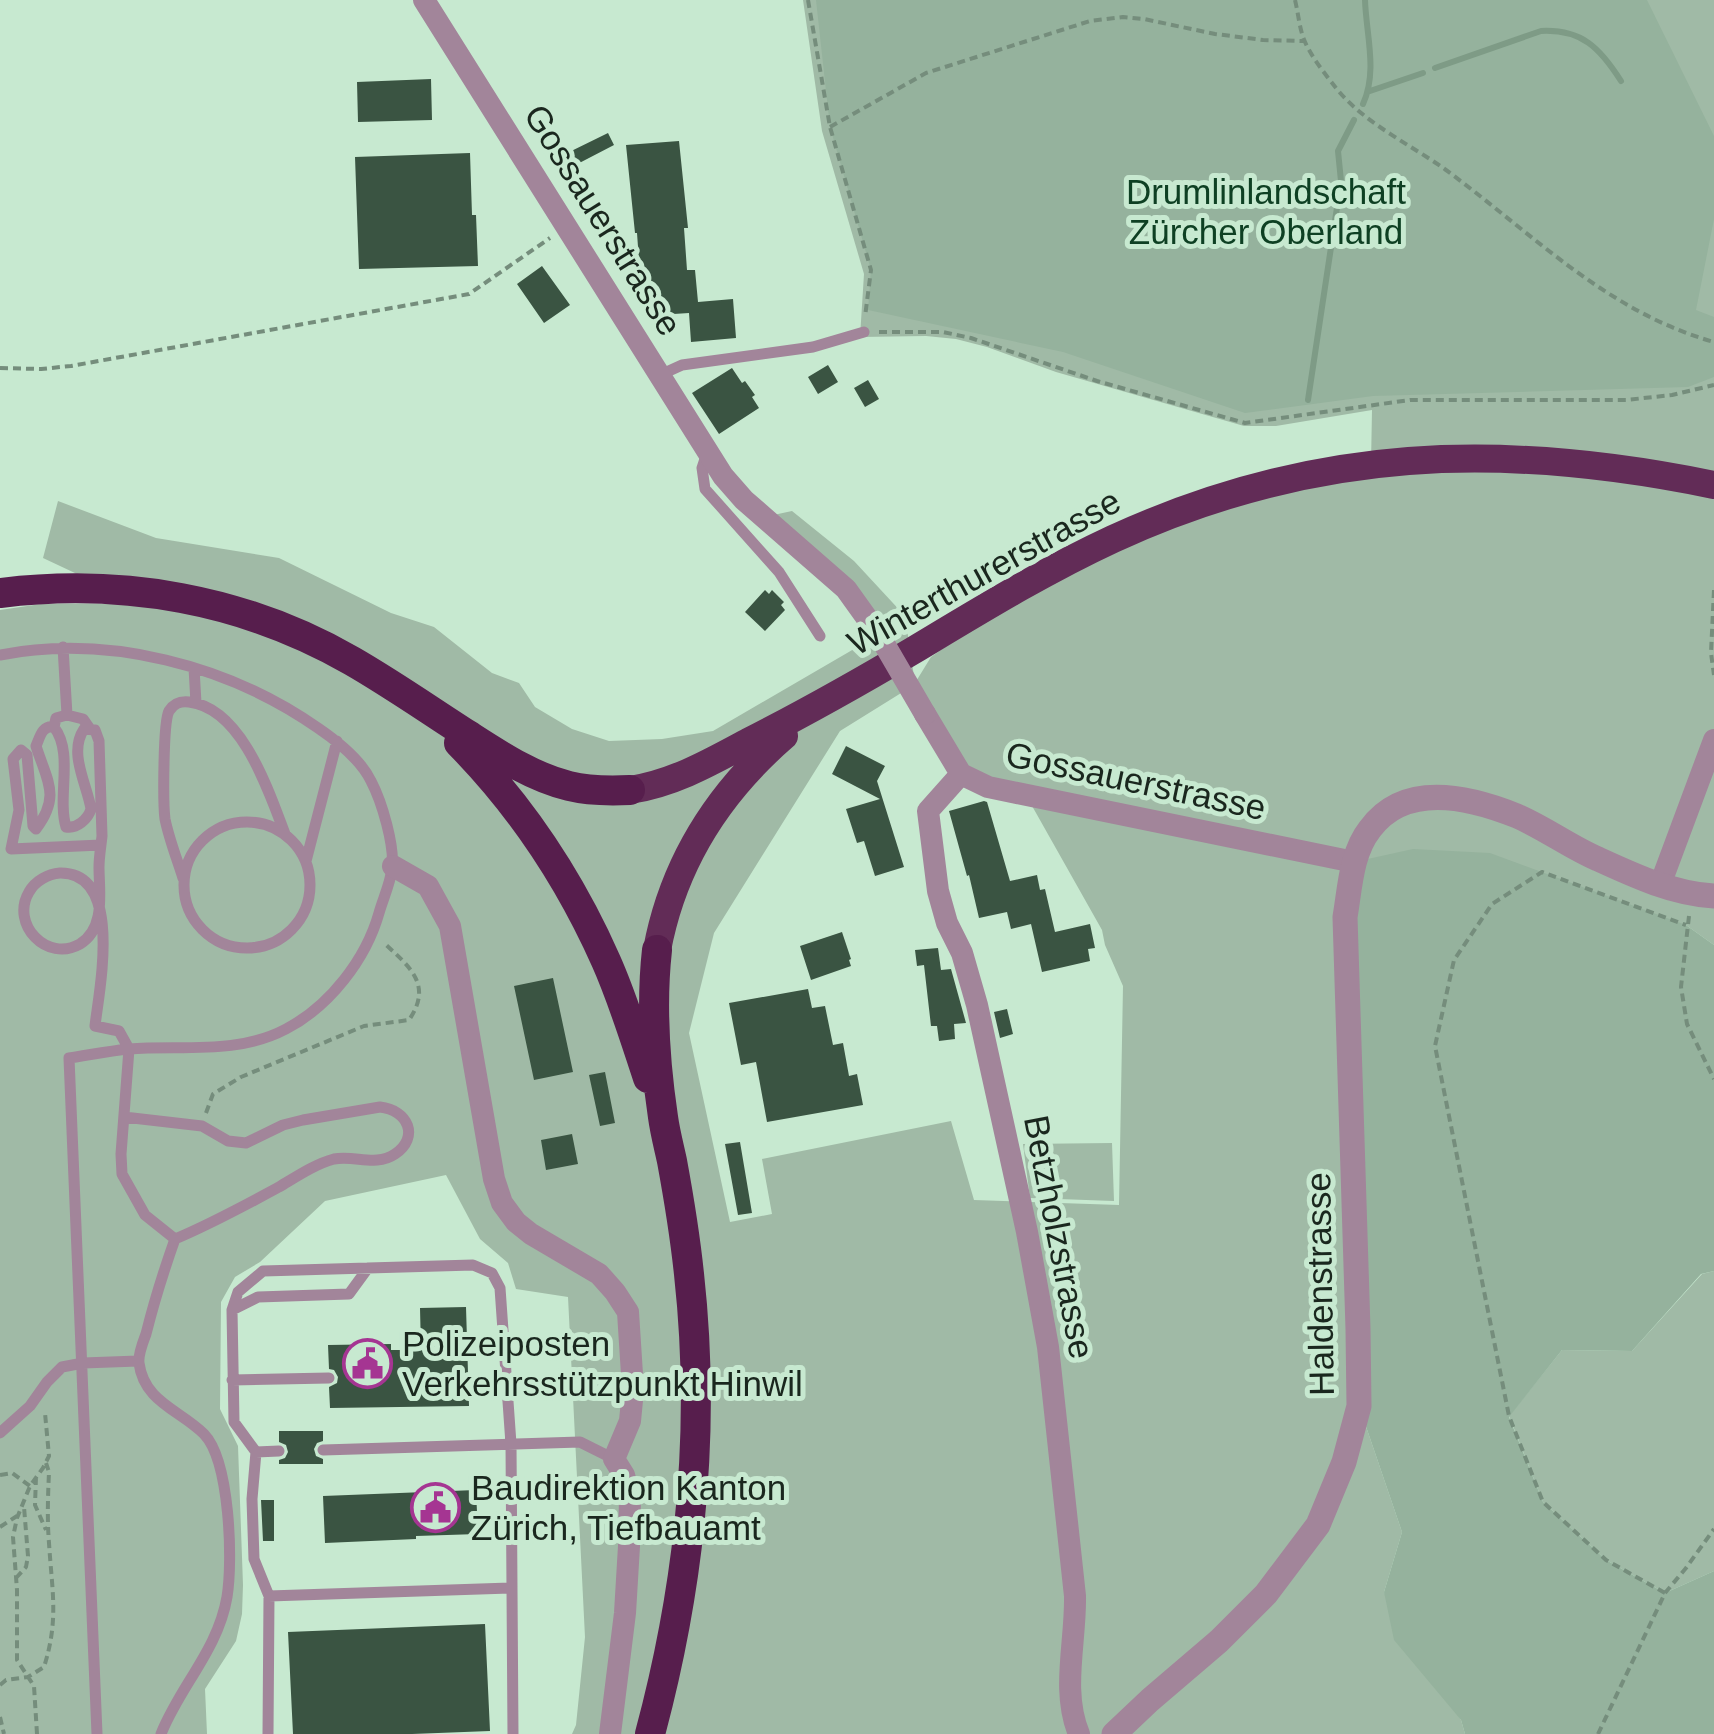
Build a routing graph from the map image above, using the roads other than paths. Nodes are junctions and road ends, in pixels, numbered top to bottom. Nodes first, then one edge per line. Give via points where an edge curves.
1 (424, 0) edge
2 (864, 332) road end
3 (660, 376) junction
4 (706, 452) junction
5 (1714, 485) edge
6 (0, 593) edge
7 (820, 636) dead end
8 (63, 647) junction
9 (0, 655) edge
10 (194, 668) junction
11 (380, 678) junction
12 (196, 703) junction
13 (824, 704) junction
14 (67, 716) junction
15 (48, 728) junction
16 (90, 729) junction
17 (1714, 740) edge
18 (336, 741) junction
19 (21, 750) junction
20 (962, 774) junction
21 (630, 790) joint
22 (33, 826) junction
23 (66, 827) junction
24 (285, 834) junction
25 (101, 845) junction
26 (68, 846) junction
27 (34, 848) junction
28 (306, 861) junction
29 (1354, 862) junction
30 (392, 866) junction
31 (184, 881) junction
32 (1660, 885) junction
33 (1704, 895) edge
34 (99, 906) junction
35 (657, 950) joint
36 (129, 1050) junction
37 (124, 1117) junction
38 (663, 1118) junction
39 (174, 1239) junction
40 (368, 1268) junction
41 (232, 1310) junction
42 (138, 1361) junction
43 (84, 1362) junction
44 (329, 1378) dead end
45 (232, 1380) junction
46 (0, 1434) edge
47 (511, 1444) junction
48 (323, 1450) dead end
49 (279, 1451) dead end
50 (256, 1452) junction
51 (614, 1459) junction
52 (512, 1588) junction
53 (269, 1596) junction
54 (678, 1614) junction
55 (98, 1734) edge
56 (161, 1734) edge
57 (268, 1734) edge
58 (513, 1734) edge
59 (610, 1734) edge
60 (650, 1734) edge
61 (670, 1734) edge
62 (1079, 1734) edge
63 (1114, 1734) edge

1 - 3 street, Gossauerstrasse
2 - 3 lane via 813,347 682,365
3 - 4 street, Gossauerstrasse
4 - 7 lane via 705,489 779,572
4 - 20 street, Gossauerstrasse, bridge via 744,500 846,589
5 - 13 highway, Winterthurerstrasse via 1599,465 1495,457 1371,464 1269,484 1161,519 1060,565
6 - 11 highway via 102,588 192,599 298,634
8 - 9 lane
8 - 10 lane
8 - 14 lane
10 - 12 lane
10 - 18 lane via 295,712
11 - 21 highway via 537,775 584,789
11 - 38 highway via 488,774 534,831 606,961
12 - 24 lane via 238,735
12 - 31 lane via 172,706 165,723 165,816
13 - 21 highway via 695,770
13 - 35 highway via 760,758 718,805 675,886
14 - 15 lane
14 - 16 lane via 83,719
15 - 19 lane
15 - 22 lane via 36,746 52,801
15 - 23 lane via 62,745
16 - 23 lane via 80,734 77,755 91,810
16 - 25 lane via 99,742
17 - 32 street
18 - 28 lane
18 - 30 lane via 370,778 386,818
19 - 22 lane via 27,755
19 - 27 lane via 13,759 20,810 11,849
20 - 29 street, Gossauerstrasse via 1027,797
20 - 62 street, Betzholzstrasse via 928,811 934,876 977,1005 1048,1347 1075,1596 1070,1707
22 - 27 lane
23 - 26 lane
24 - 28 lane
24 - 31 lane via 254,822 220,827 196,848
25 - 26 lane
25 - 34 lane
26 - 27 lane
28 - 31 lane via 311,889 303,916 284,937 258,948 229,946 204,932 188,908
29 - 32 street via 1369,830 1394,806 1461,798 1518,817
29 - 63 street, Haldenstrasse via 1345,916 1358,1406 1344,1462 1318,1525 1266,1594
30 - 36 lane via 374,933 350,972 286,1029 242,1044
30 - 51 street via 428,886 450,926 502,1202 531,1234 599,1274 628,1312 630,1420
32 - 33 street
34 - 34 lane via 85,882 58,873 33,886 23,912 33,937 64,949 93,931
34 - 36 lane via 103,978 95,1026 119,1031
35 - 38 highway
36 - 37 lane
36 - 43 lane via 69,1058
37 - 39 lane via 122,1174 146,1216
37 - 39 lane via 202,1126 228,1142 246,1143 303,1120 380,1107 393,1108 408,1125 406,1143 390,1157 335,1159
38 - 54 highway via 686,1244 694,1351 694,1452
39 - 42 lane
40 - 41 lane via 349,1294 258,1297
40 - 41 lane via 264,1271 238,1292
40 - 47 lane via 473,1265 492,1273 500,1288
41 - 45 lane
42 - 43 lane
42 - 56 lane via 156,1400 204,1434 218,1456 229,1546 216,1635
43 - 46 lane via 62,1367
43 - 55 lane
44 - 45 lane
45 - 50 lane via 234,1422
47 - 48 lane
47 - 51 lane via 580,1442
47 - 52 lane
49 - 50 lane
50 - 53 lane via 254,1559
51 - 59 street via 630,1498 630,1546
52 - 53 lane
52 - 58 lane
53 - 57 lane
54 - 60 highway
54 - 61 highway

